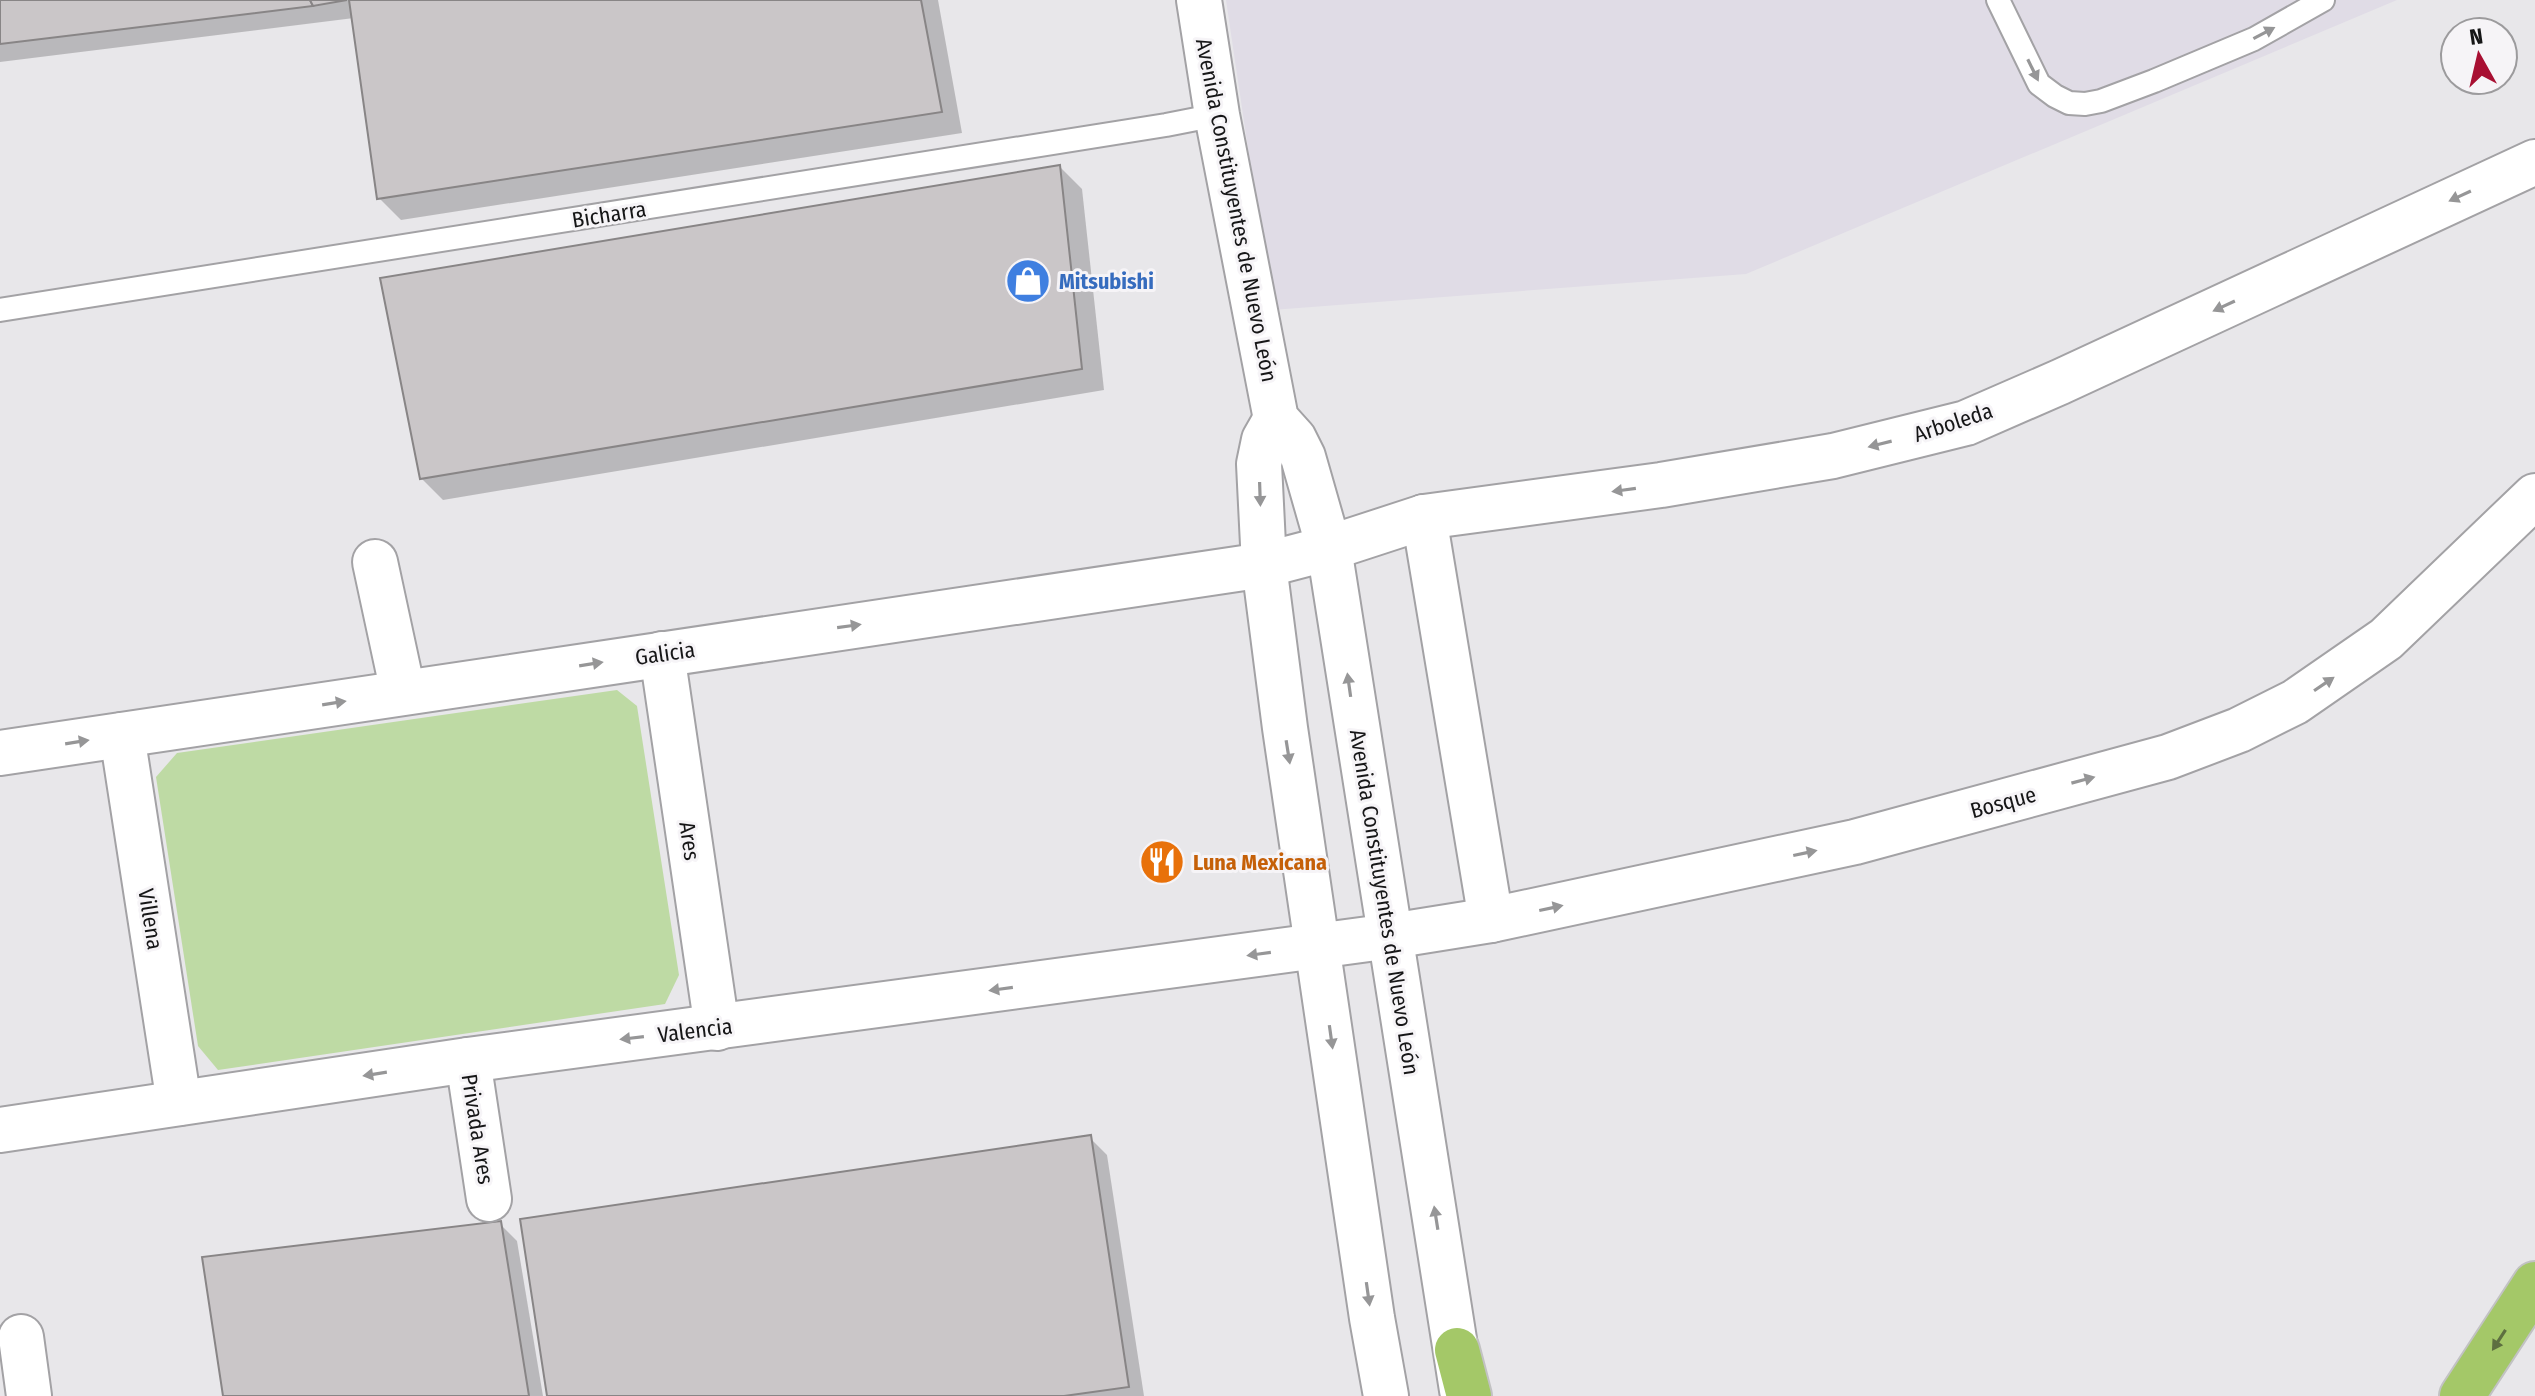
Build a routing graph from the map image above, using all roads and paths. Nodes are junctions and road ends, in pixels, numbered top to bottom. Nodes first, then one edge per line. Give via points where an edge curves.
1 (1199, 0) edge
2 (1998, 0) edge
3 (2323, 0) edge
4 (1217, 115) junction
5 (2534, 165) edge
6 (0, 310) edge
7 (1276, 419) junction
8 (2535, 496) edge
9 (1424, 517) junction
10 (1329, 548) junction
11 (375, 562) dead end
12 (1264, 565) junction
13 (662, 654) junction
14 (403, 692) junction
15 (122, 735) junction
16 (0, 753) edge
17 (1491, 920) junction
18 (1391, 936) junction
19 (1318, 945) junction
20 (717, 1028) junction
21 (468, 1060) junction
22 (179, 1103) junction
23 (0, 1130) edge
24 (489, 1199) dead end
25 (2535, 1284) edge
26 (21, 1337) dead end
27 (1457, 1350) joint
28 (29, 1396) edge
29 (1386, 1396) edge
30 (1466, 1396) edge
31 (2462, 1396) edge

1 - 4 street, Avenida Constituyentes de Nuevo León
2 -> 3 lane via 2039,84 2069,103 2085,104 2254,39
4 - 6 lane, Bicharra
4 - 7 street, Avenida Constituyentes de Nuevo León
5 -> 9 street, Arboleda via 1966,423 1833,456
7 - 10 street, Avenida Constituyentes de Nuevo León via 1303,457
7 -> 12 street via 1259,464
17 -> 8 street, Bosque via 1855,842 2168,757 2239,730 2295,702 2386,639
9 - 10 street, Arboleda
9 - 17 street
10 - 12 street, Galicia
18 -> 10 street, Avenida Constituyentes de Nuevo León
11 - 14 street
13 -> 12 street, Galicia
12 -> 19 street
14 -> 13 street, Galicia
13 - 20 street, Ares
15 -> 14 street, Galicia
16 -> 15 street, Galicia
15 - 22 street, Villena
17 - 18 street, Bosque
18 - 19 street, Valencia
27 -> 18 street, Avenida Constituyentes de Nuevo León
19 -> 20 street, Valencia
19 -> 29 street
20 -> 21 street, Valencia
21 -> 22 street, Valencia
21 - 24 street, Privada Ares
22 - 23 street, Valencia
25 -> 31 highway
26 - 28 street
27 - 30 highway

